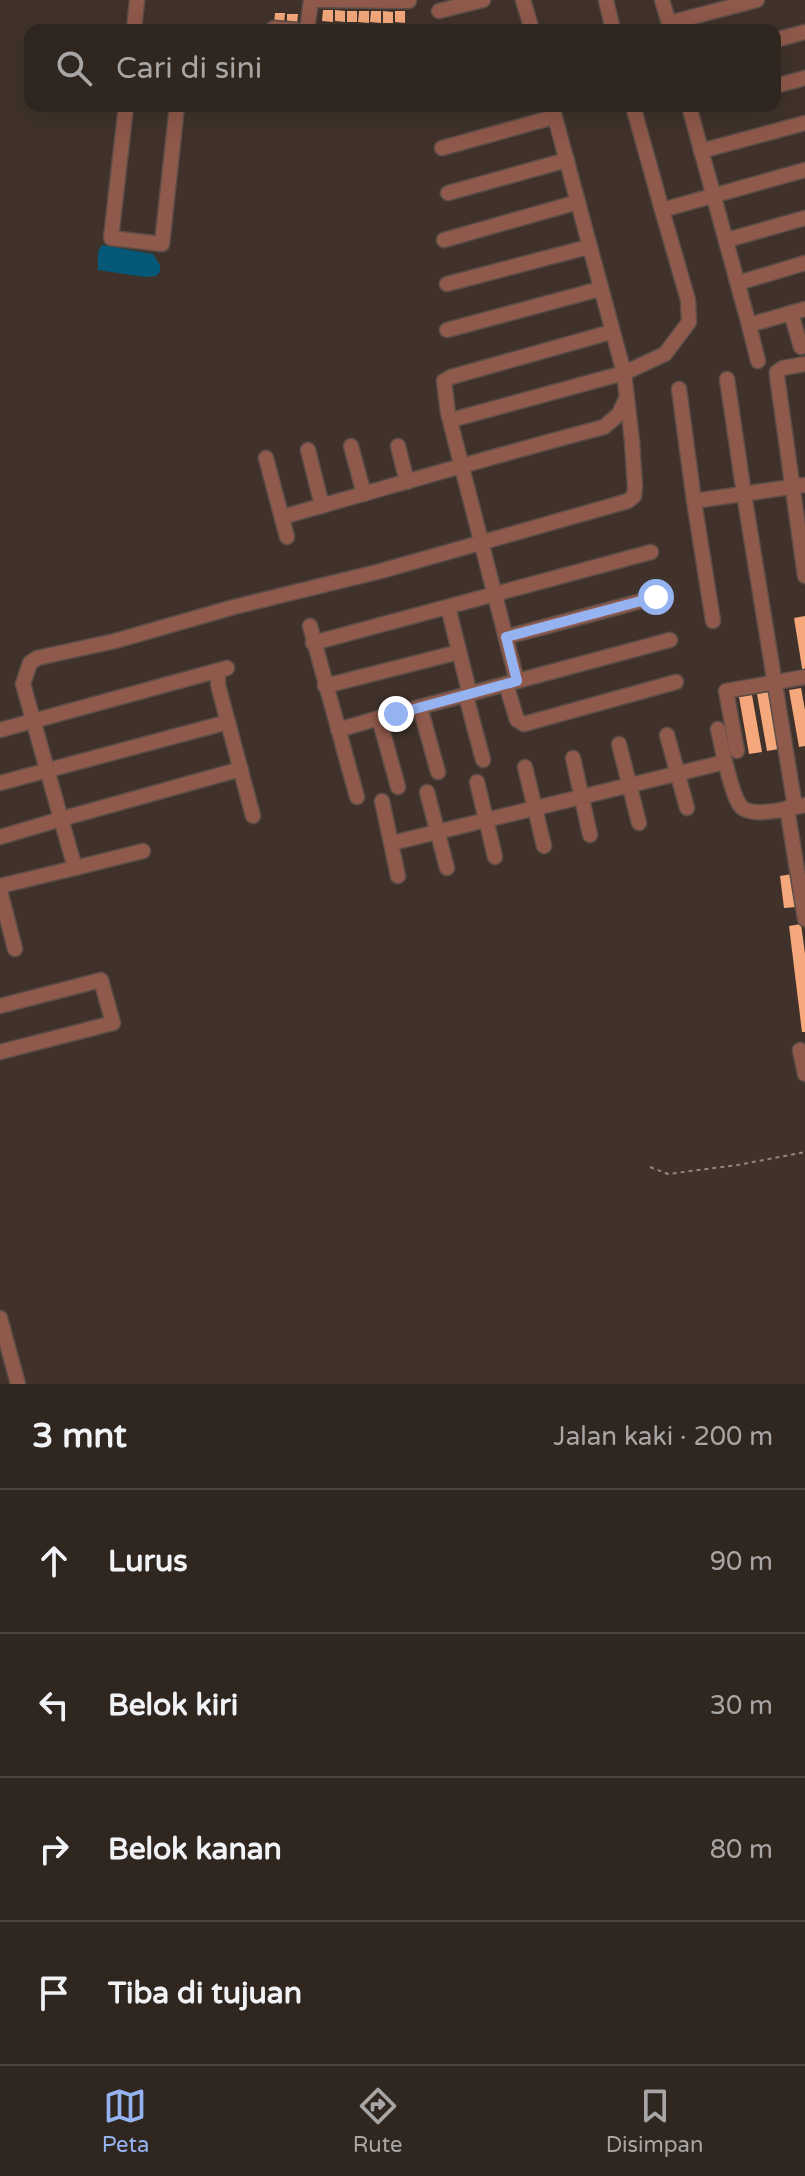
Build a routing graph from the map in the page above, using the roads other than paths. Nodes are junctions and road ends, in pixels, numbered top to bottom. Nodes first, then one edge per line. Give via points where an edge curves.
1 (137, 0) edge
2 (313, 0) edge
3 (483, 0) edge
4 (523, 0) edge
5 (606, 0) edge
6 (662, 0) edge
7 (757, 0) edge
8 (409, 1) edge
9 (439, 11) dead end
10 (135, 24) edge
11 (308, 24) edge
12 (530, 24) edge
13 (612, 24) edge
14 (669, 24) edge
15 (680, 24) edge
16 (805, 32) edge
17 (781, 38) edge
18 (805, 78) edge
19 (781, 84) edge
20 (125, 112) edge
21 (176, 112) edge
22 (550, 112) edge
23 (553, 112) edge
24 (635, 112) edge
25 (694, 112) edge
26 (805, 123) edge
27 (442, 148) dead end
28 (701, 151) junction
29 (567, 160) junction
30 (805, 170) edge
31 (448, 193) dead end
32 (714, 195) junction
33 (578, 202) junction
34 (662, 210) junction
35 (805, 218) edge
36 (444, 240) dead end
37 (727, 240) junction
38 (588, 247) junction
39 (805, 263) edge
40 (738, 283) junction
41 (447, 284) dead end
42 (600, 289) junction
43 (798, 311) edge
44 (749, 325) junction
45 (447, 330) dead end
46 (611, 332) junction
47 (801, 347) dead end
48 (758, 361) dead end
49 (805, 364) edge
50 (624, 373) junction
51 (727, 379) dead end
52 (679, 389) dead end
53 (626, 396) junction
54 (451, 420) junction
55 (351, 446) dead end
56 (398, 446) dead end
57 (308, 450) dead end
58 (266, 458) dead end
59 (462, 465) junction
60 (407, 482) junction
61 (798, 486) edge
62 (364, 494) junction
63 (744, 494) junction
64 (694, 501) junction
65 (322, 506) junction
66 (282, 517) junction
67 (287, 537) dead end
68 (481, 543) junction
69 (651, 552) dead end
70 (805, 576) edge
71 (496, 594) junction
72 (656, 597) dead end
73 (448, 607) junction
74 (713, 621) dead end
75 (310, 626) dead end
76 (506, 637) junction
77 (670, 640) dead end
78 (313, 643) junction
79 (459, 652) junction
80 (805, 677) edge
81 (511, 682) junction
82 (676, 682) dead end
83 (775, 682) junction
84 (325, 686) junction
85 (468, 695) junction
86 (420, 707) junction
87 (379, 718) junction
88 (34, 720) junction
89 (228, 722) junction
90 (718, 729) dead end
91 (0, 730) edge
92 (338, 730) junction
93 (667, 735) dead end
94 (619, 744) dead end
95 (737, 751) dead end
96 (573, 758) dead end
97 (483, 760) dead end
98 (725, 762) junction
99 (525, 767) dead end
100 (241, 769) junction
101 (47, 770) junction
102 (438, 772) dead end
103 (678, 773) junction
104 (477, 782) dead end
105 (0, 783) edge
106 (630, 785) junction
107 (398, 787) dead end
108 (427, 792) dead end
109 (357, 797) dead end
110 (582, 798) junction
111 (382, 801) dead end
112 (796, 807) edge
113 (687, 808) dead end
114 (534, 809) junction
115 (253, 816) dead end
116 (61, 819) junction
117 (485, 819) junction
118 (639, 823) dead end
119 (438, 831) junction
120 (590, 835) dead end
121 (0, 837) edge
122 (392, 843) junction
123 (544, 846) dead end
124 (143, 851) dead end
125 (495, 857) dead end
126 (75, 868) junction
127 (447, 868) dead end
128 (398, 876) dead end
129 (0, 888) edge
130 (805, 915) edge
131 (15, 949) dead end
132 (0, 1006) edge
133 (800, 1050) dead end
134 (0, 1052) edge
135 (805, 1074) edge
136 (0, 1318) edge
137 (18, 1384) edge

1 - 10 street
2 - 8 street
2 - 11 street
3 - 9 street
4 - 12 street
5 - 13 street
6 - 14 street
7 - 15 street
16 - 17 street
18 - 19 street
20 - 21 street via 111,238 162,244
22 - 27 street
23 - 29 street
24 - 34 street
25 - 28 street
26 - 28 street
28 - 32 street
29 - 31 street
29 - 33 street
30 - 32 street
32 - 34 street
32 - 37 street
33 - 36 street
33 - 38 street
34 - 50 street via 688,300 689,322 665,354
35 - 37 street
37 - 40 street
38 - 41 street
38 - 42 street
39 - 40 street
40 - 44 street
42 - 45 street
42 - 46 street
43 - 44 street
43 - 47 street
44 - 48 street
46 - 50 street
46 - 54 street via 451,377 443,386
49 - 61 street via 777,372
50 - 53 street
50 - 54 street
51 - 63 street
52 - 64 street
53 - 59 street via 619,414 604,427
53 - 68 street via 634,496
54 - 59 street
55 - 62 street
56 - 60 street
57 - 65 street
58 - 66 street
59 - 60 street
59 - 68 street
60 - 62 street
61 - 63 street
61 - 70 street
62 - 65 street
63 - 64 street
63 - 83 street
64 - 74 street
65 - 66 street
66 - 67 street
68 - 71 street
68 - 88 street via 37,658 23,684
69 - 71 street
71 - 73 street
71 - 76 street
72 - 76 street
73 - 78 street
73 - 79 street
75 - 78 street
76 - 81 street
77 - 81 street
78 - 84 street
79 - 84 street
79 - 85 street
80 - 83 street
81 - 82 street via 517,720 524,724
81 - 85 street
83 - 95 street via 726,691
83 - 112 street
84 - 92 street
85 - 86 street
85 - 97 street
86 - 87 street
86 - 102 street
87 - 92 street
87 - 107 street
88 - 89 street via 223,670 218,685
88 - 91 street
88 - 101 street
89 - 100 street
89 - 101 street
90 - 98 street
92 - 109 street
93 - 103 street
94 - 106 street
96 - 110 street
98 - 103 street
98 - 112 street via 745,811
99 - 114 street
100 - 115 street
100 - 116 street
101 - 105 street
101 - 116 street
103 - 106 street
103 - 113 street
104 - 117 street
106 - 110 street
106 - 118 street
108 - 119 street
110 - 114 street
110 - 120 street
111 - 122 street
112 - 130 street
114 - 117 street
114 - 123 street
116 - 121 street
116 - 126 street
117 - 119 street
117 - 125 street
119 - 122 street
119 - 127 street
122 - 128 street
124 - 126 street
126 - 129 street
129 - 131 street
132 - 134 street via 101,980 113,1023
133 - 135 street
136 - 137 street

